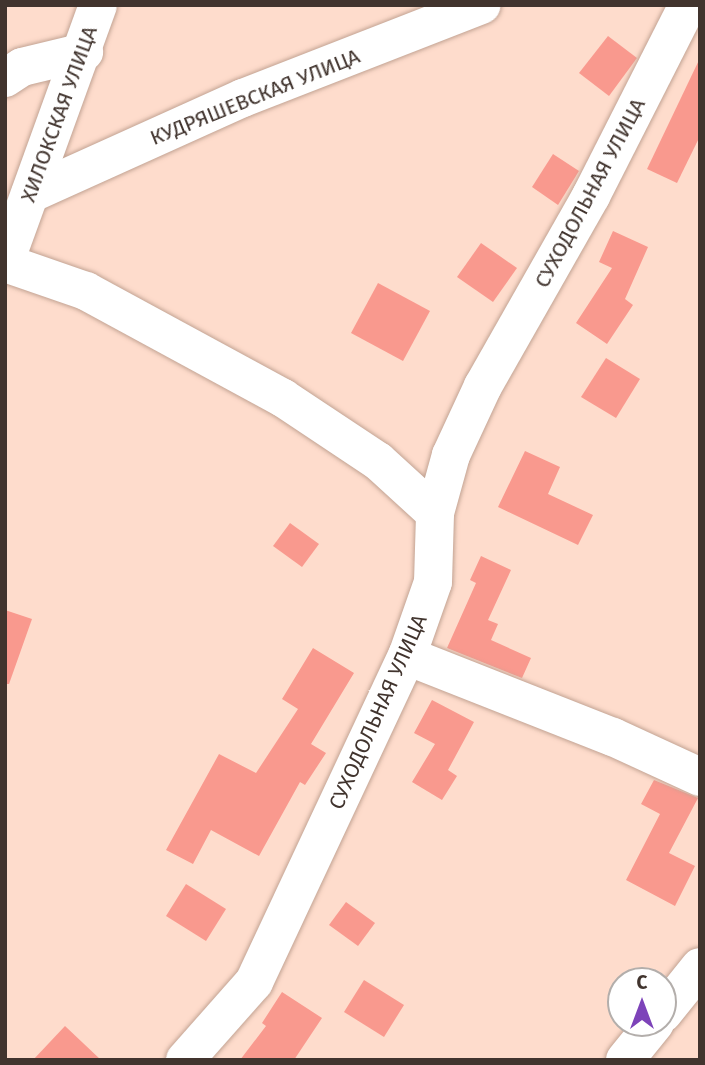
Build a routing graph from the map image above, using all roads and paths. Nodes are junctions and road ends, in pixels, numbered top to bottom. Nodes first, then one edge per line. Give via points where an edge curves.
1 (98, 5) edge
2 (482, 5) edge
3 (688, 5) edge
4 (84, 52) junction
5 (5, 78) edge
6 (30, 194) junction
7 (5, 262) edge
8 (435, 513) junction
9 (407, 656) junction
10 (700, 777) edge
11 (700, 967) edge
12 (677, 996) edge
13 (643, 1037) edge
14 (185, 1060) edge
15 (625, 1060) edge

1 - 4 street, ХИЛОКСКАЯ УЛИЦА
2 - 6 street, КУДРЯШЕВСКАЯ УЛИЦА via 243,98
3 - 8 street, СУХОДОЛЬНАЯ УЛИЦА via 591,196 483,386 451,455
4 - 5 street via 22,67
4 - 6 street, ХИЛОКСКАЯ УЛИЦА
6 - 7 street, ХИЛОКСКАЯ УЛИЦА
7 - 8 street via 86,290 283,398 377,461
8 - 9 street, СУХОДОЛЬНАЯ УЛИЦА via 433,582
9 - 10 street via 613,737
9 - 14 street, СУХОДОЛЬНАЯ УЛИЦА via 254,982
11 - 12 street
13 - 15 street

